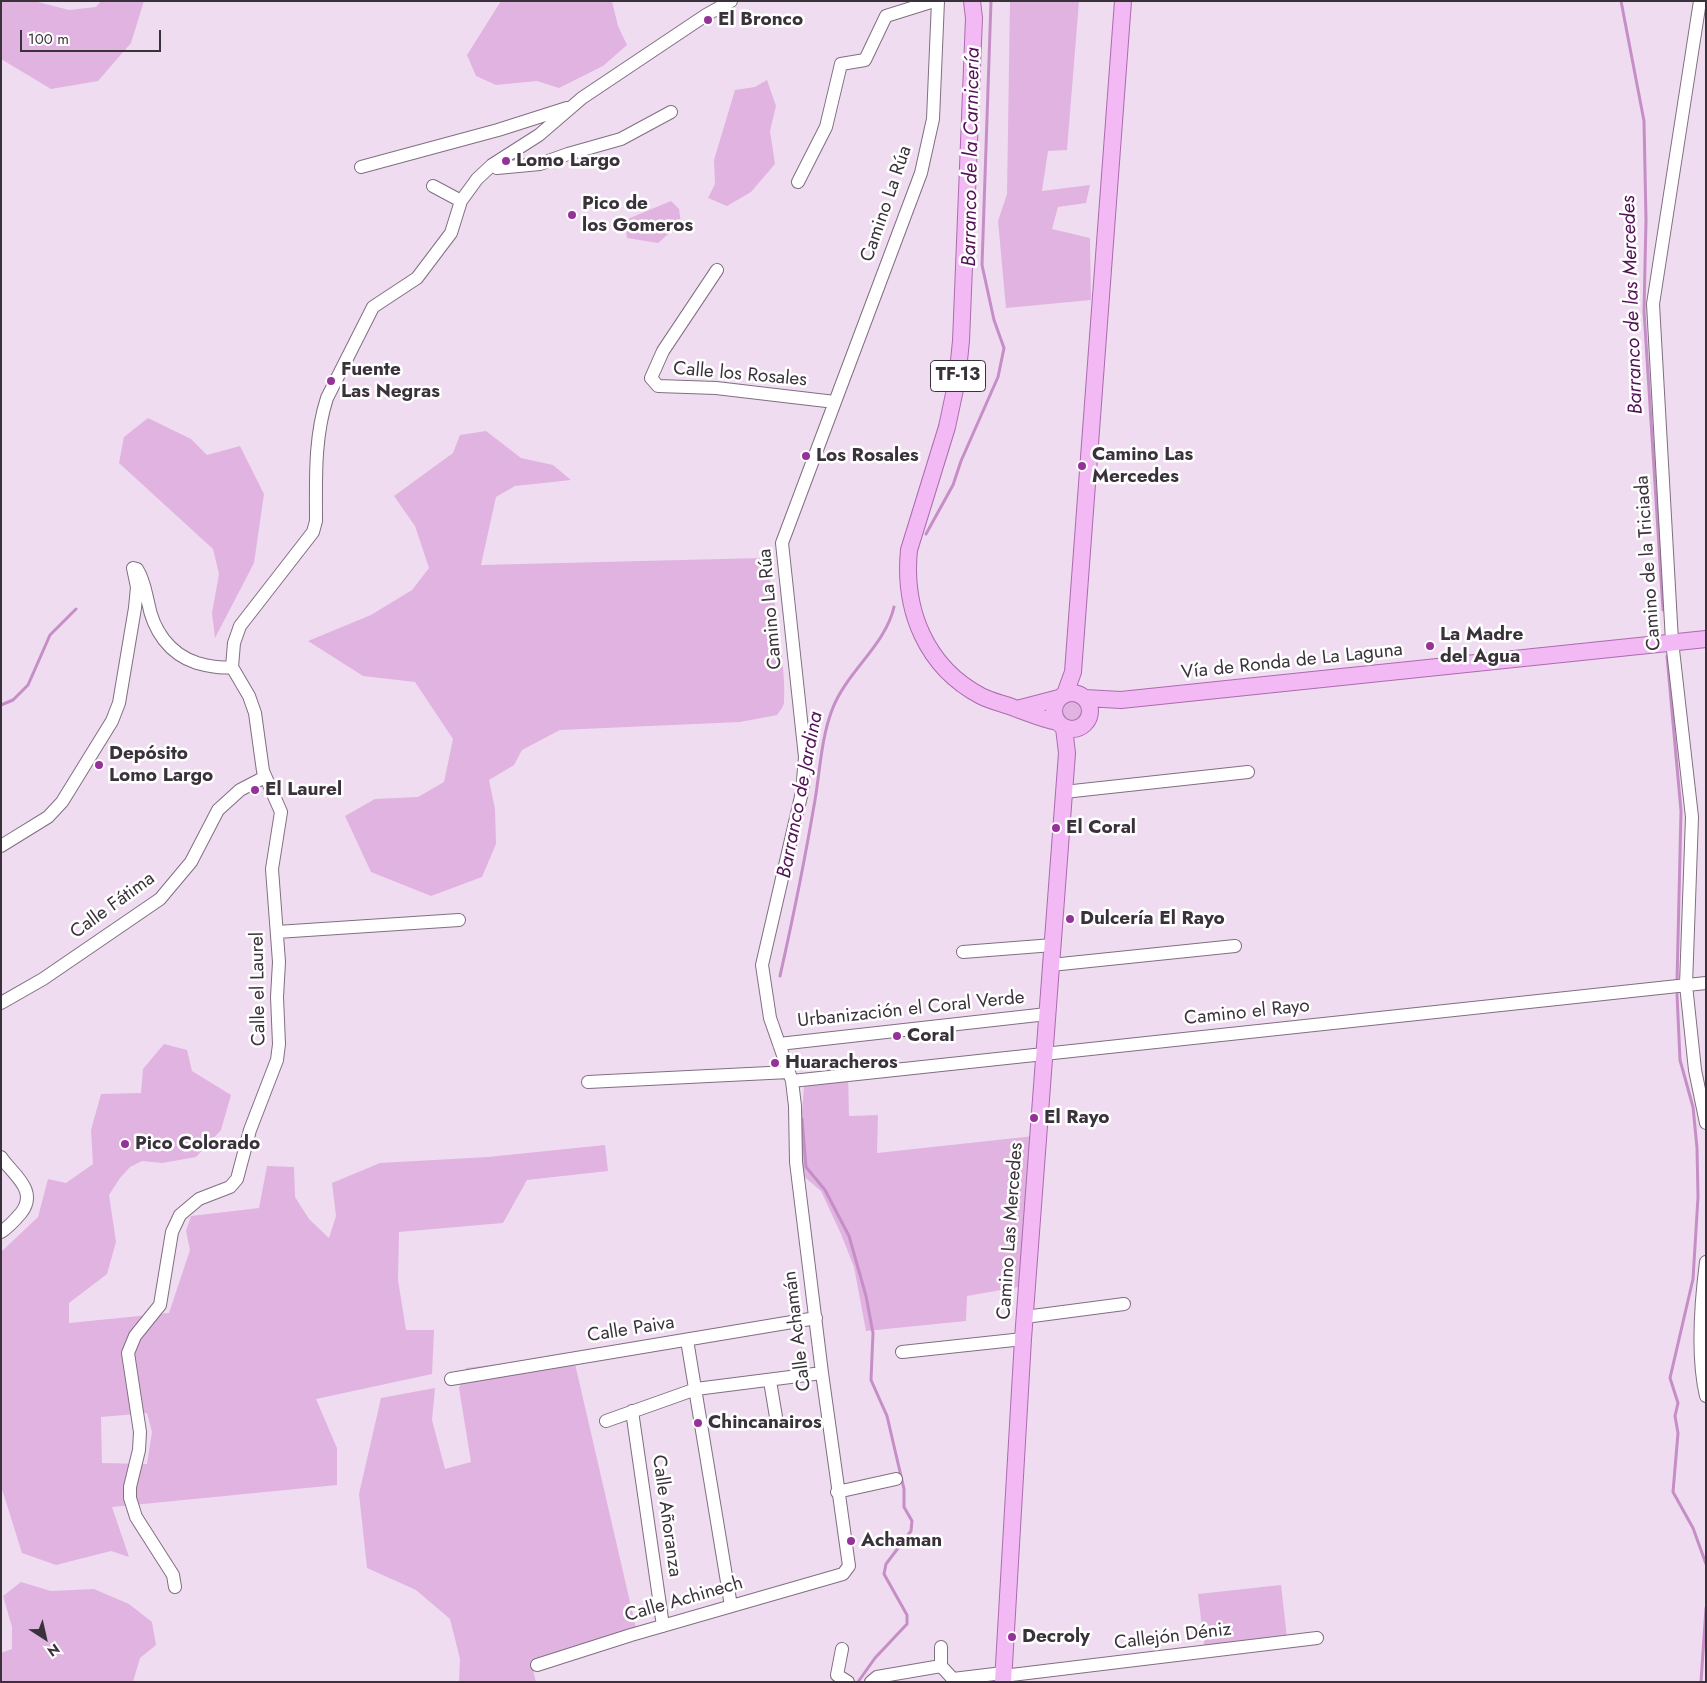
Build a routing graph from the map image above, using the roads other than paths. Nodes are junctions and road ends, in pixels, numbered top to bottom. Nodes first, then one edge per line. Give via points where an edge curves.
1 (731, 1) edge
2 (934, 1) edge
3 (938, 1) edge
4 (972, 1) edge
5 (1123, 1) edge
6 (1700, 1) edge
7 (572, 107) junction
8 (672, 112) dead end
9 (492, 165) junction
10 (361, 166) dead end
11 (798, 182) dead end
12 (434, 186) dead end
13 (462, 201) junction
14 (717, 270) dead end
15 (835, 402) junction
16 (1706, 639) edge
17 (1672, 641) junction
18 (232, 667) junction
19 (1073, 696) junction
20 (1121, 700) junction
21 (1017, 708) junction
22 (1084, 724) junction
23 (1061, 725) junction
24 (1067, 753) junction
25 (1248, 772) dead end
26 (265, 777) junction
27 (1064, 792) junction
28 (1, 846) edge
29 (459, 920) dead end
30 (277, 932) junction
31 (1052, 945) junction
32 (1235, 946) dead end
33 (963, 952) dead end
34 (1051, 965) junction
35 (1706, 983) edge
36 (1686, 985) junction
37 (1, 1003) edge
38 (1047, 1014) junction
39 (779, 1044) junction
40 (1045, 1055) junction
41 (791, 1076) junction
42 (588, 1082) dead end
43 (1706, 1123) edge
44 (1, 1156) edge
45 (1, 1232) edge
46 (1706, 1262) edge
47 (1124, 1304) dead end
48 (1025, 1317) junction
49 (816, 1318) junction
50 (1023, 1339) junction
51 (687, 1340) junction
52 (902, 1352) dead end
53 (822, 1373) junction
54 (451, 1379) dead end
55 (770, 1380) junction
56 (696, 1389) junction
57 (1706, 1396) edge
58 (632, 1411) junction
59 (776, 1417) dead end
60 (606, 1421) dead end
61 (896, 1479) dead end
62 (837, 1492) junction
63 (844, 1574) joint
64 (175, 1587) dead end
65 (731, 1606) junction
66 (663, 1626) junction
67 (1317, 1638) dead end
68 (941, 1647) dead end
69 (842, 1649) dead end
70 (537, 1665) dead end
71 (941, 1666) junction
72 (1003, 1677) edge
73 (848, 1682) edge
74 (872, 1682) edge

1 - 7 street via 706,14
2 - 11 street via 886,16 864,60 841,64 826,128
3 - 15 street, Camino La Rúa via 933,120 921,173
4 - 21 main road, TF-13 via 973,47 958,371 947,427 912,534 907,569 909,597 916,623 926,645 942,666 980,695
5 - 19 main road
6 - 17 street, Camino de la Triciada via 1653,304
7 - 9 street via 538,136
7 - 10 street
8 - 9 street via 621,139 540,164 497,168
9 - 13 street via 477,179
12 - 13 street
13 - 18 street via 451,233 417,278 373,307 361,327 322,412 313,532 240,626
14 - 15 street, Calle los Rosales via 663,351 651,378 658,386 716,388
15 - 39 street, Camino La Rúa via 782,543 804,757 802,792 762,965 770,1018
16 - 17 main road, Vía de Ronda de La Laguna / TF-13
17 - 20 main road, Vía de Ronda de La Laguna / TF-13
17 - 36 street, Camino de la Triciada via 1692,817
18 - 26 street, Calle el Laurel via 255,713
18 - 28 street via 192,661 170,648 149,608 143,579 138,569 133,568 136,600 121,694 112,721 62,802 48,817
19 - 20 main road, Vía de Ronda de La Laguna / TF-13
19 - 21 main road, Vía de Ronda de La Laguna / TF-13
19 - 22 main road via 1090,709
19 - 23 main road via 1054,710
20 - 22 main road, Vía de Ronda de La Laguna / TF-13
21 - 23 main road, TF-13 via 1030,716
22 - 23 main road, TF-13 via 1070,729
22 - 24 main road, Camino Las Mercedes
23 - 24 main road, Camino Las Mercedes
24 - 27 main road, Camino Las Mercedes
25 - 27 street
26 - 30 street, Calle el Laurel via 281,812 272,869
26 - 37 street, Calle Fátima via 240,790 218,810 191,862 160,899 43,980
27 - 31 main road, Camino Las Mercedes
29 - 30 street
30 - 64 street, Calle el Laurel via 279,1052 250,1130 240,1171 230,1187 199,1200 180,1215 172,1232 160,1305 135,1336 128,1353 140,1432 130,1498 136,1517 173,1575
31 - 33 street
31 - 34 main road, Camino Las Mercedes
32 - 34 street
34 - 38 main road, Camino Las Mercedes
35 - 36 street, Camino el Rayo
36 - 40 street, Camino el Rayo
36 - 43 street, Camino de la Triciada via 1695,1070
38 - 39 street, Urbanización el Coral Verde
38 - 40 main road, Camino Las Mercedes
39 - 41 street, Camino La Rúa
40 - 41 street, Camino el Rayo
40 - 48 main road, Camino Las Mercedes
41 - 42 street, Camino el Rayo
41 - 49 street, Calle Achamán via 796,1162
44 - 45 street via 28,1194 25,1208
46 - 57 street via 1701,1376
47 - 48 street
48 - 50 main road, Camino Las Mercedes
49 - 51 street, Calle Paiva
49 - 53 street, Calle Achamán
50 - 52 street
50 - 72 main road, Camino Las Mercedes
51 - 54 street, Calle Paiva
51 - 56 street
53 - 55 street
53 - 62 street, Calle Achamán
55 - 56 street
55 - 59 street
56 - 58 street
56 - 65 street
58 - 60 street
58 - 66 street, Calle Añoranza
61 - 62 street
62 - 63 street, Calle Achamán via 849,1566
63 - 65 street, Calle Achinech
65 - 66 street, Calle Achinech
66 - 70 street, Calle Achinech
67 - 72 street, Callejón Déniz
68 - 71 street
69 - 73 street via 837,1675
71 - 72 street, Callejón Déniz via 953,1679
71 - 74 street via 877,1677

